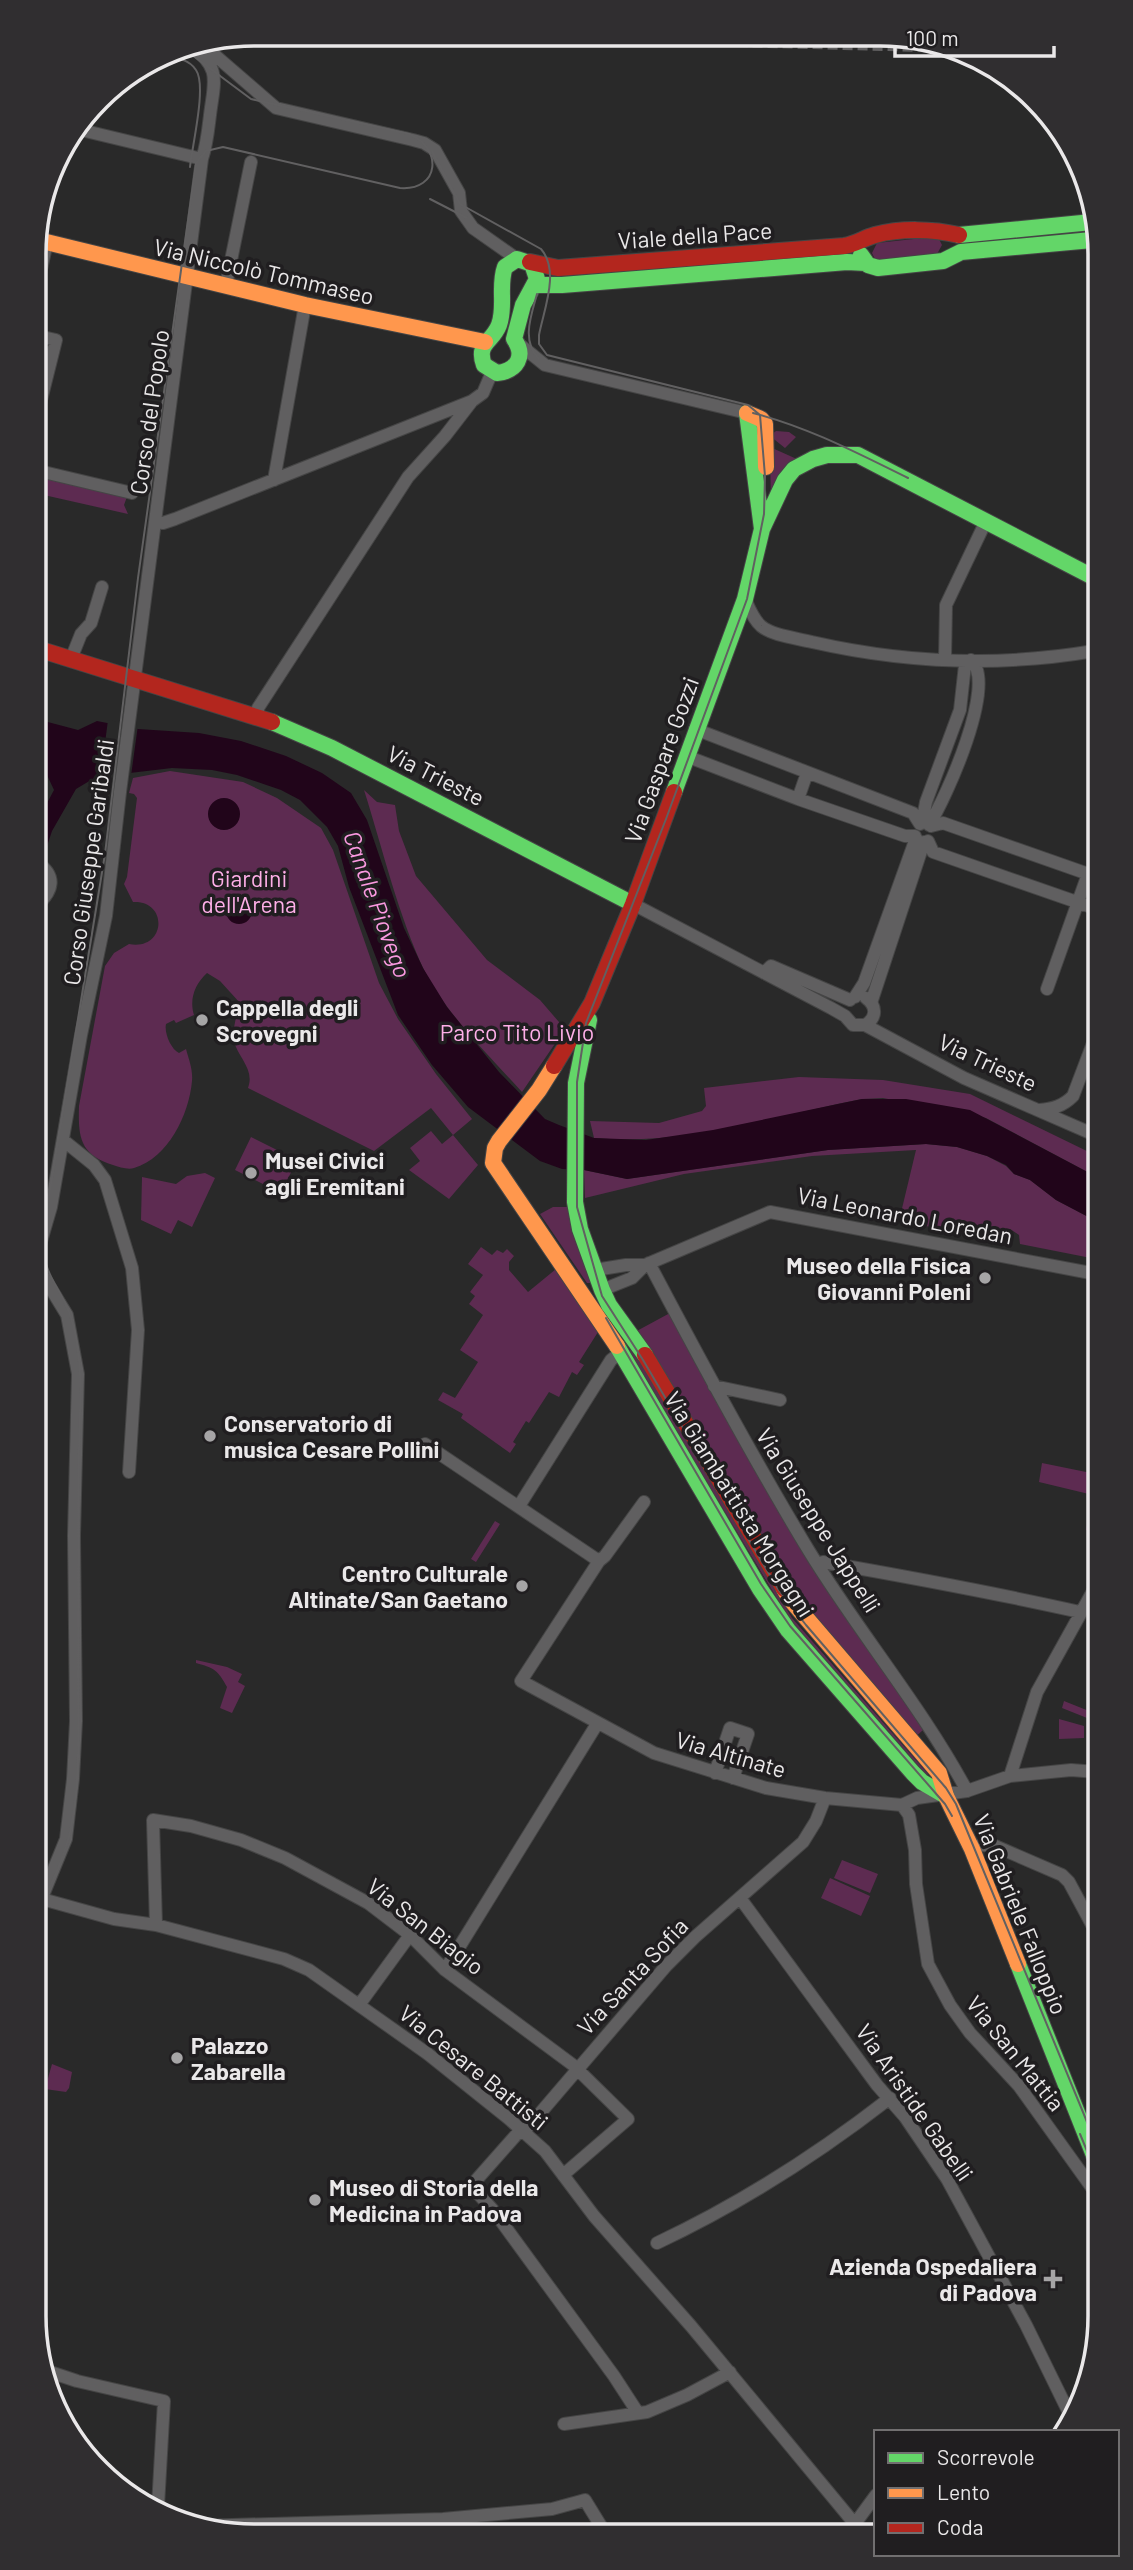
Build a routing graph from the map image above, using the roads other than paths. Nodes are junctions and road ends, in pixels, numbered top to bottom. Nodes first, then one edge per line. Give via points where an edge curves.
1 (210, 51) edge
2 (199, 53) edge
3 (86, 131) edge
4 (203, 154) junction
5 (251, 162) dead end
6 (1085, 223) edge
7 (946, 233) junction
8 (1087, 240) edge
9 (863, 242) junction
10 (46, 248) edge
11 (950, 256) junction
12 (523, 261) junction
13 (866, 263) junction
14 (188, 277) junction
15 (226, 285) junction
16 (532, 288) junction
17 (305, 305) junction
18 (46, 338) edge
19 (489, 339) junction
20 (516, 341) junction
21 (545, 365) junction
22 (514, 369) junction
23 (492, 372) junction
24 (46, 380) edge
25 (472, 401) junction
26 (747, 413) joint
27 (46, 475) edge
28 (274, 480) junction
29 (132, 493) dead end
30 (986, 521) junction
31 (156, 522) junction
32 (762, 529) junction
33 (1088, 573) edge
34 (102, 587) dead end
35 (745, 599) junction
36 (46, 651) edge
37 (1088, 652) edge
38 (71, 659) junction
39 (945, 660) junction
40 (971, 660) junction
41 (134, 679) junction
42 (960, 710) junction
43 (975, 715) junction
44 (258, 716) junction
45 (695, 729) junction
46 (686, 757) junction
47 (807, 773) junction
48 (798, 799) junction
49 (926, 825) junction
50 (921, 839) junction
51 (46, 869) edge
52 (1088, 874) edge
53 (1088, 882) edge
54 (46, 896) edge
55 (1079, 902) junction
56 (633, 904) junction
57 (1088, 905) edge
58 (764, 972) junction
59 (1046, 989) dead end
60 (852, 999) junction
61 (592, 1003) junction
62 (871, 1003) junction
63 (845, 1016) junction
64 (865, 1026) junction
65 (1088, 1059) edge
66 (540, 1089) junction
67 (575, 1109) junction
68 (1039, 1110) junction
69 (1088, 1132) edge
70 (63, 1140) junction
71 (493, 1163) joint
72 (574, 1182) joint
73 (46, 1225) edge
74 (647, 1264) junction
75 (595, 1270) junction
76 (1088, 1272) edge
77 (46, 1281) edge
78 (602, 1290) junction
79 (582, 1292) junction
80 (621, 1352) junction
81 (714, 1386) junction
82 (780, 1400) dead end
83 (425, 1444) dead end
84 (129, 1472) dead end
85 (644, 1502) dead end
86 (519, 1506) junction
87 (599, 1561) junction
88 (819, 1566) junction
89 (1087, 1601) edge
90 (1080, 1612) junction
91 (597, 1724) junction
92 (1087, 1771) edge
93 (715, 1773) junction
94 (1010, 1776) junction
95 (733, 1778) junction
96 (967, 1791) junction
97 (946, 1796) junction
98 (825, 1798) junction
99 (902, 1805) junction
100 (972, 1849) junction
101 (46, 1889) edge
102 (740, 1898) junction
103 (46, 1903) edge
104 (1087, 1916) edge
105 (156, 1925) junction
106 (410, 1935) junction
107 (445, 1970) junction
108 (359, 2005) junction
109 (578, 2069) junction
110 (890, 2098) junction
111 (524, 2132) junction
112 (1087, 2138) edge
113 (563, 2175) junction
114 (1087, 2182) edge
115 (657, 2243) dead end
116 (730, 2372) junction
117 (54, 2373) edge
118 (1067, 2407) edge
119 (638, 2413) junction
120 (564, 2424) dead end
121 (874, 2498) edge
122 (158, 2501) edge
123 (248, 2525) edge
124 (600, 2525) edge
125 (852, 2525) edge
126 (856, 2525) edge

1 - 12 street via 276,108 425,143 435,150 459,193 461,211 472,228
2 - 4 street, Corso del Popolo via 210,62 214,75
3 - 4 street
4 - 14 street, Corso del Popolo
5 - 15 street
6 - 7 street, Viale della Pace via 971,235
7 - 9 street, Viale della Pace via 879,234
7 - 11 street via 953,242
8 - 11 street, Viale della Pace
9 - 12 street, Viale della Pace via 558,268
9 - 13 street
10 - 14 street, Via Niccolò Tommaseo
11 - 13 street, Viale della Pace via 940,262 881,268
12 - 16 street via 536,272
12 - 19 street via 503,268 502,311
13 - 16 street, Viale della Pace
14 - 15 street, Via Niccolò Tommaseo
14 - 31 street, Corso del Popolo
15 - 17 street, Via Niccolò Tommaseo
16 - 20 street
17 - 19 street, Via Niccolò Tommaseo
17 - 28 street
18 - 24 street via 56,340
19 - 23 street via 481,349 482,361
20 - 21 street
20 - 22 street via 520,359
21 - 22 street
21 - 26 street
22 - 23 street
23 - 25 street via 483,393
25 - 28 street
25 - 44 street via 408,477 258,708
26 - 32 street, Via Gaspare Gozzi
27 - 29 street
28 - 31 street via 175,519
30 - 32 street, Via Gaspare Gozzi via 858,455 827,455 794,469
30 - 33 street
30 - 39 street via 946,604
31 - 41 street, Corso del Popolo
32 - 35 street, Via Gaspare Gozzi
34 - 38 street
35 - 39 street via 764,628 786,636 894,658
35 - 45 street, Via Gaspare Gozzi
36 - 38 street, Via Trieste
37 - 40 street via 1021,660
38 - 41 street, Via Trieste
39 - 40 street
40 - 42 street via 963,672
40 - 43 street via 979,672
41 - 44 street, Via Trieste
41 - 70 street, Corso Giuseppe Garibaldi via 106,916
42 - 43 street
42 - 49 street via 926,802
43 - 49 street via 940,807
44 - 56 street, Via Trieste via 349,757
45 - 46 street, Via Gaspare Gozzi
45 - 47 street
46 - 48 street
46 - 56 street, Via Gaspare Gozzi
47 - 48 street
47 - 49 street via 913,814
48 - 50 street
49 - 50 street via 916,828
49 - 52 street via 943,823
50 - 55 street via 933,852
50 - 60 street via 866,977
50 - 62 street
51 - 54 street via 50,886
53 - 55 street
55 - 57 street
55 - 59 street
56 - 58 street, Via Trieste
56 - 61 street, Via Gaspare Gozzi
58 - 60 street, Via Trieste via 771,966
58 - 63 street, Via Trieste
60 - 62 street, Via Trieste
60 - 63 street
61 - 66 street, Via Gaspare Gozzi
61 - 67 street, Via Gaspare Gozzi via 578,1065
62 - 64 street via 874,1014
63 - 64 street, Via Trieste via 853,1025
64 - 68 street, Via Trieste via 964,1078
65 - 68 street via 1073,1096 1054,1109
66 - 67 street via 568,1091
66 - 71 street, Via Gaspare Gozzi via 499,1141
67 - 72 street, Via Gaspare Gozzi
68 - 69 street, Via Trieste
70 - 73 street, Corso Giuseppe Garibaldi
70 - 84 street via 105,1180 132,1268 138,1330
71 - 79 street, Via Giambattista Morgagni
72 - 75 street, Via Giambattista Morgagni via 576,1216
74 - 75 street
74 - 76 street, Via Leonardo Loredan via 770,1212
74 - 78 street via 632,1278
74 - 81 street, Via Giuseppe Jappelli
75 - 78 street, Via Giambattista Morgagni
77 - 101 street via 67,1315 78,1374 73,1779 66,1839
78 - 79 street
78 - 97 street, Via Giambattista Morgagni via 790,1599 939,1773
79 - 80 street, Via Giambattista Morgagni
80 - 86 street via 611,1360
80 - 97 street, Via Giambattista Morgagni via 788,1629 912,1773
81 - 82 street
81 - 88 street, Via Giuseppe Jappelli
83 - 86 street
85 - 87 street
86 - 87 street
87 - 91 street, Via Altinate via 521,1681
88 - 90 street via 823,1562 884,1572
88 - 96 street, Via Giuseppe Jappelli
89 - 90 street
90 - 94 street via 1037,1692
91 - 93 street, Via Altinate via 654,1753
91 - 107 street
92 - 94 street, Via Altinate
93 - 95 street, Via Altinate
93 - 95 street via 730,1728 748,1734
94 - 96 street, Via Altinate
95 - 98 street, Via Altinate
96 - 97 street, Via Altinate
97 - 99 street, Via Altinate via 917,1798
97 - 100 street, Via Gabriele Falloppio
98 - 99 street, Via Altinate
98 - 102 street, Via Santa Sofia via 803,1842
99 - 114 street, Via San Mattia via 909,1815 915,1850 928,1964 970,2033 1018,2086
100 - 104 street via 995,1846 1062,1875
100 - 112 street, Via Gabriele Falloppio
102 - 109 street, Via Santa Sofia via 666,1966
102 - 110 street, Via Aristide Gabelli
103 - 105 street, Via Cesare Battisti
105 - 106 street, Via San Biagio via 153,1820 222,1834 285,1858 368,1903
105 - 108 street, Via Cesare Battisti via 284,1959 309,1970
106 - 107 street, Via San Biagio
106 - 108 street
107 - 109 street, Via San Biagio
108 - 111 street, Via Cesare Battisti
109 - 111 street, Via Santa Sofia
109 - 113 street, Via San Biagio via 628,2119
110 - 115 street via 762,2186
110 - 118 street, Via Aristide Gabelli via 947,2179
111 - 113 street, Via Cesare Battisti
111 - 119 street, Via Santa Sofia via 517,2134 471,2186
113 - 116 street, Via Cesare Battisti
116 - 119 street via 656,2409
116 - 125 street, Via Cesare Battisti
117 - 122 street via 164,2401
119 - 120 street
121 - 126 street
123 - 124 street via 443,2519 552,2510 585,2500

